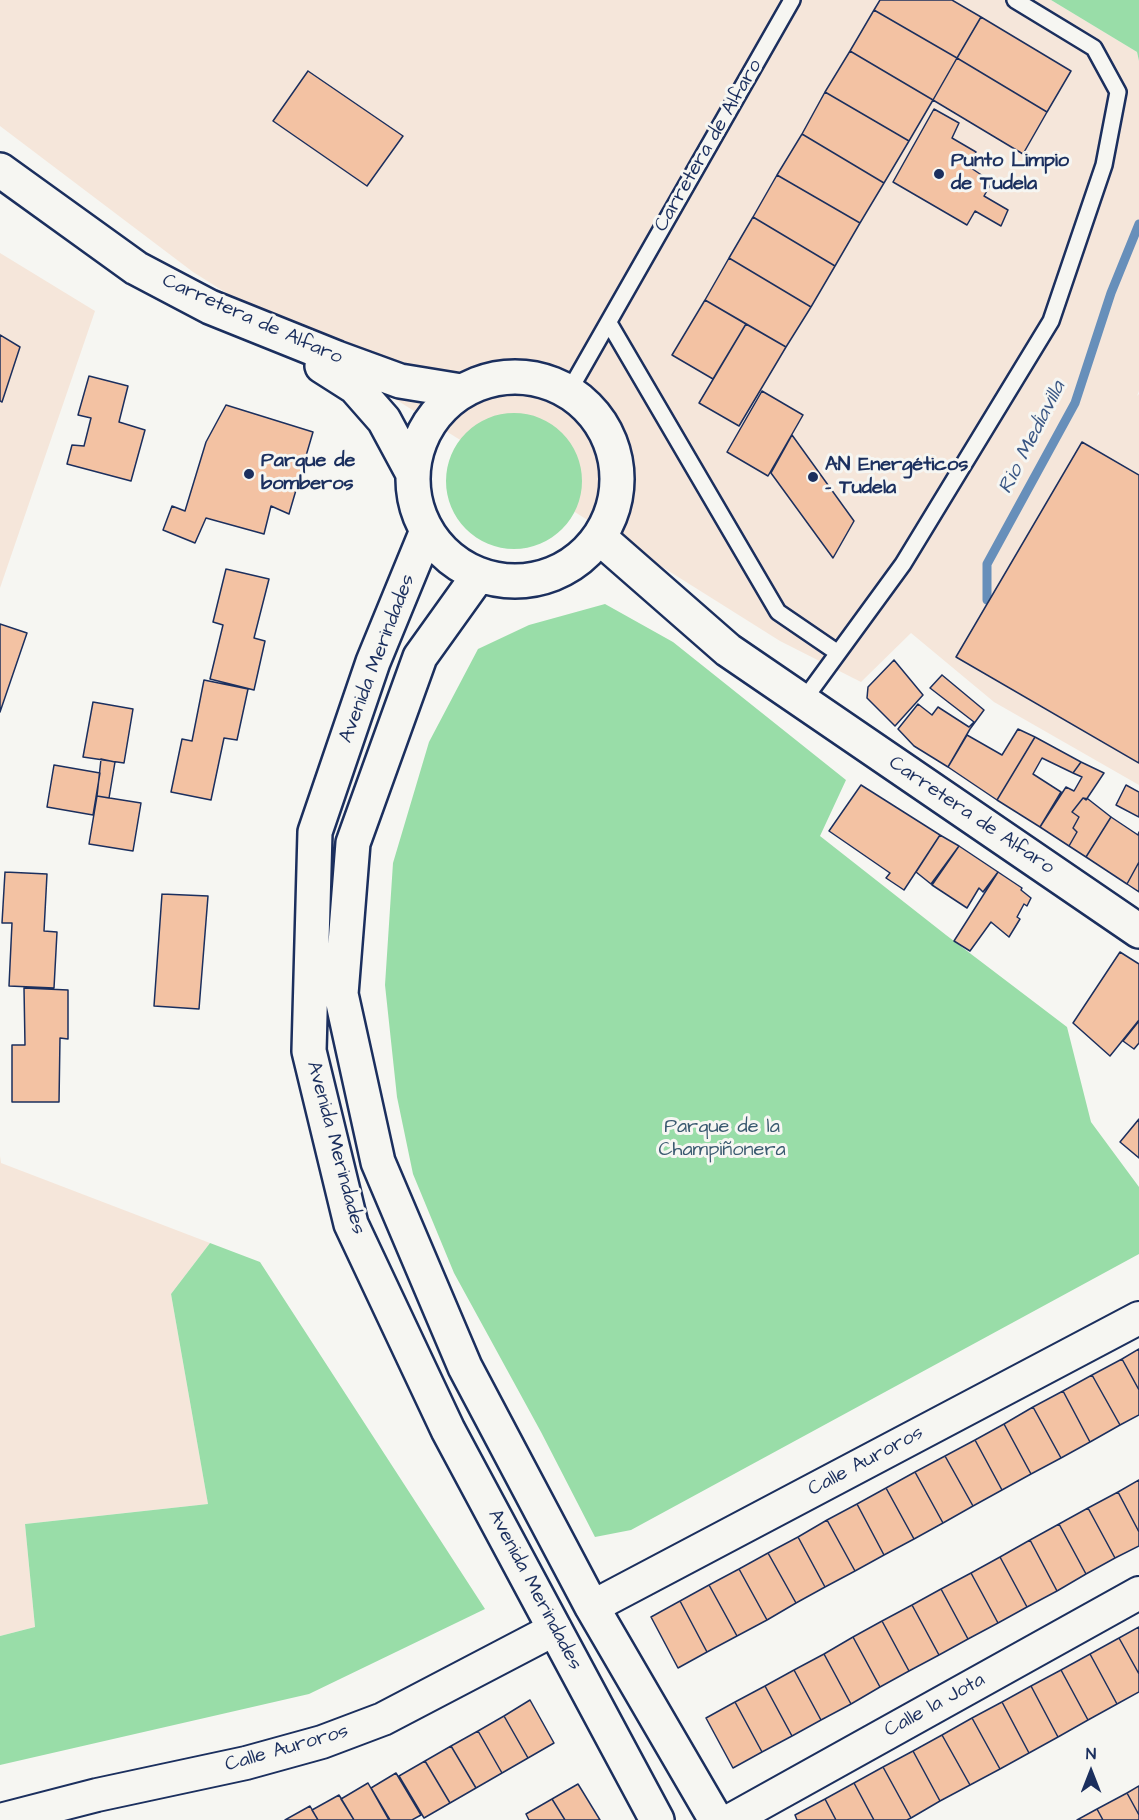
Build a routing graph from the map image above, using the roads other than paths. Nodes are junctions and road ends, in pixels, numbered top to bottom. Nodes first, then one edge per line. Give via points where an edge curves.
1 (792, 0) edge
2 (1015, 0) edge
3 (0, 170) edge
4 (0, 188) edge
5 (609, 323) junction
6 (461, 391) junction
7 (568, 393) junction
8 (412, 472) junction
9 (426, 533) junction
10 (600, 538) junction
11 (478, 576) junction
12 (838, 653) junction
13 (803, 701) junction
14 (1139, 931) edge
15 (1139, 1318) edge
16 (1139, 1593) edge
17 (592, 1607) junction
18 (555, 1629) junction
19 (0, 1820) edge
20 (657, 1820) edge
21 (716, 1820) edge
22 (731, 1820) edge

1 - 5 lane, Carretera de Alfaro
2 - 12 lane via 1094,48 1118,92 1104,165 1051,321 903,564
3 - 6 main road, Carretera de Alfaro via 136,268 210,307 400,381
4 - 8 main road, Carretera de Alfaro via 116,277 318,364 355,387 384,420
5 - 7 lane, Carretera de Alfaro
5 - 12 lane via 778,612
6 - 7 main road via 491,379 523,377 554,384
6 - 8 main road via 436,413 419,440
7 - 10 main road via 585,404 607,433 618,468 615,504
8 - 9 main road via 412,493
9 - 11 main road via 449,559
9 - 18 main road, Avenida Merindades via 373,662 315,832 309,1051 351,1224 448,1430
10 - 11 main road via 579,560 552,576 515,582
10 - 13 main road, Carretera de Alfaro via 728,650
11 - 17 main road, Avenida Merindades via 420,657 353,843 341,994 378,1162 465,1367
12 - 13 lane
13 - 14 main road, Carretera de Alfaro
15 - 17 street, Calle Auroros
16 - 22 street, Calle la Jota
17 - 21 main road, Avenida Merindades
18 - 19 street, Calle Auroros via 383,1719 322,1742
18 - 20 main road, Avenida Merindades

